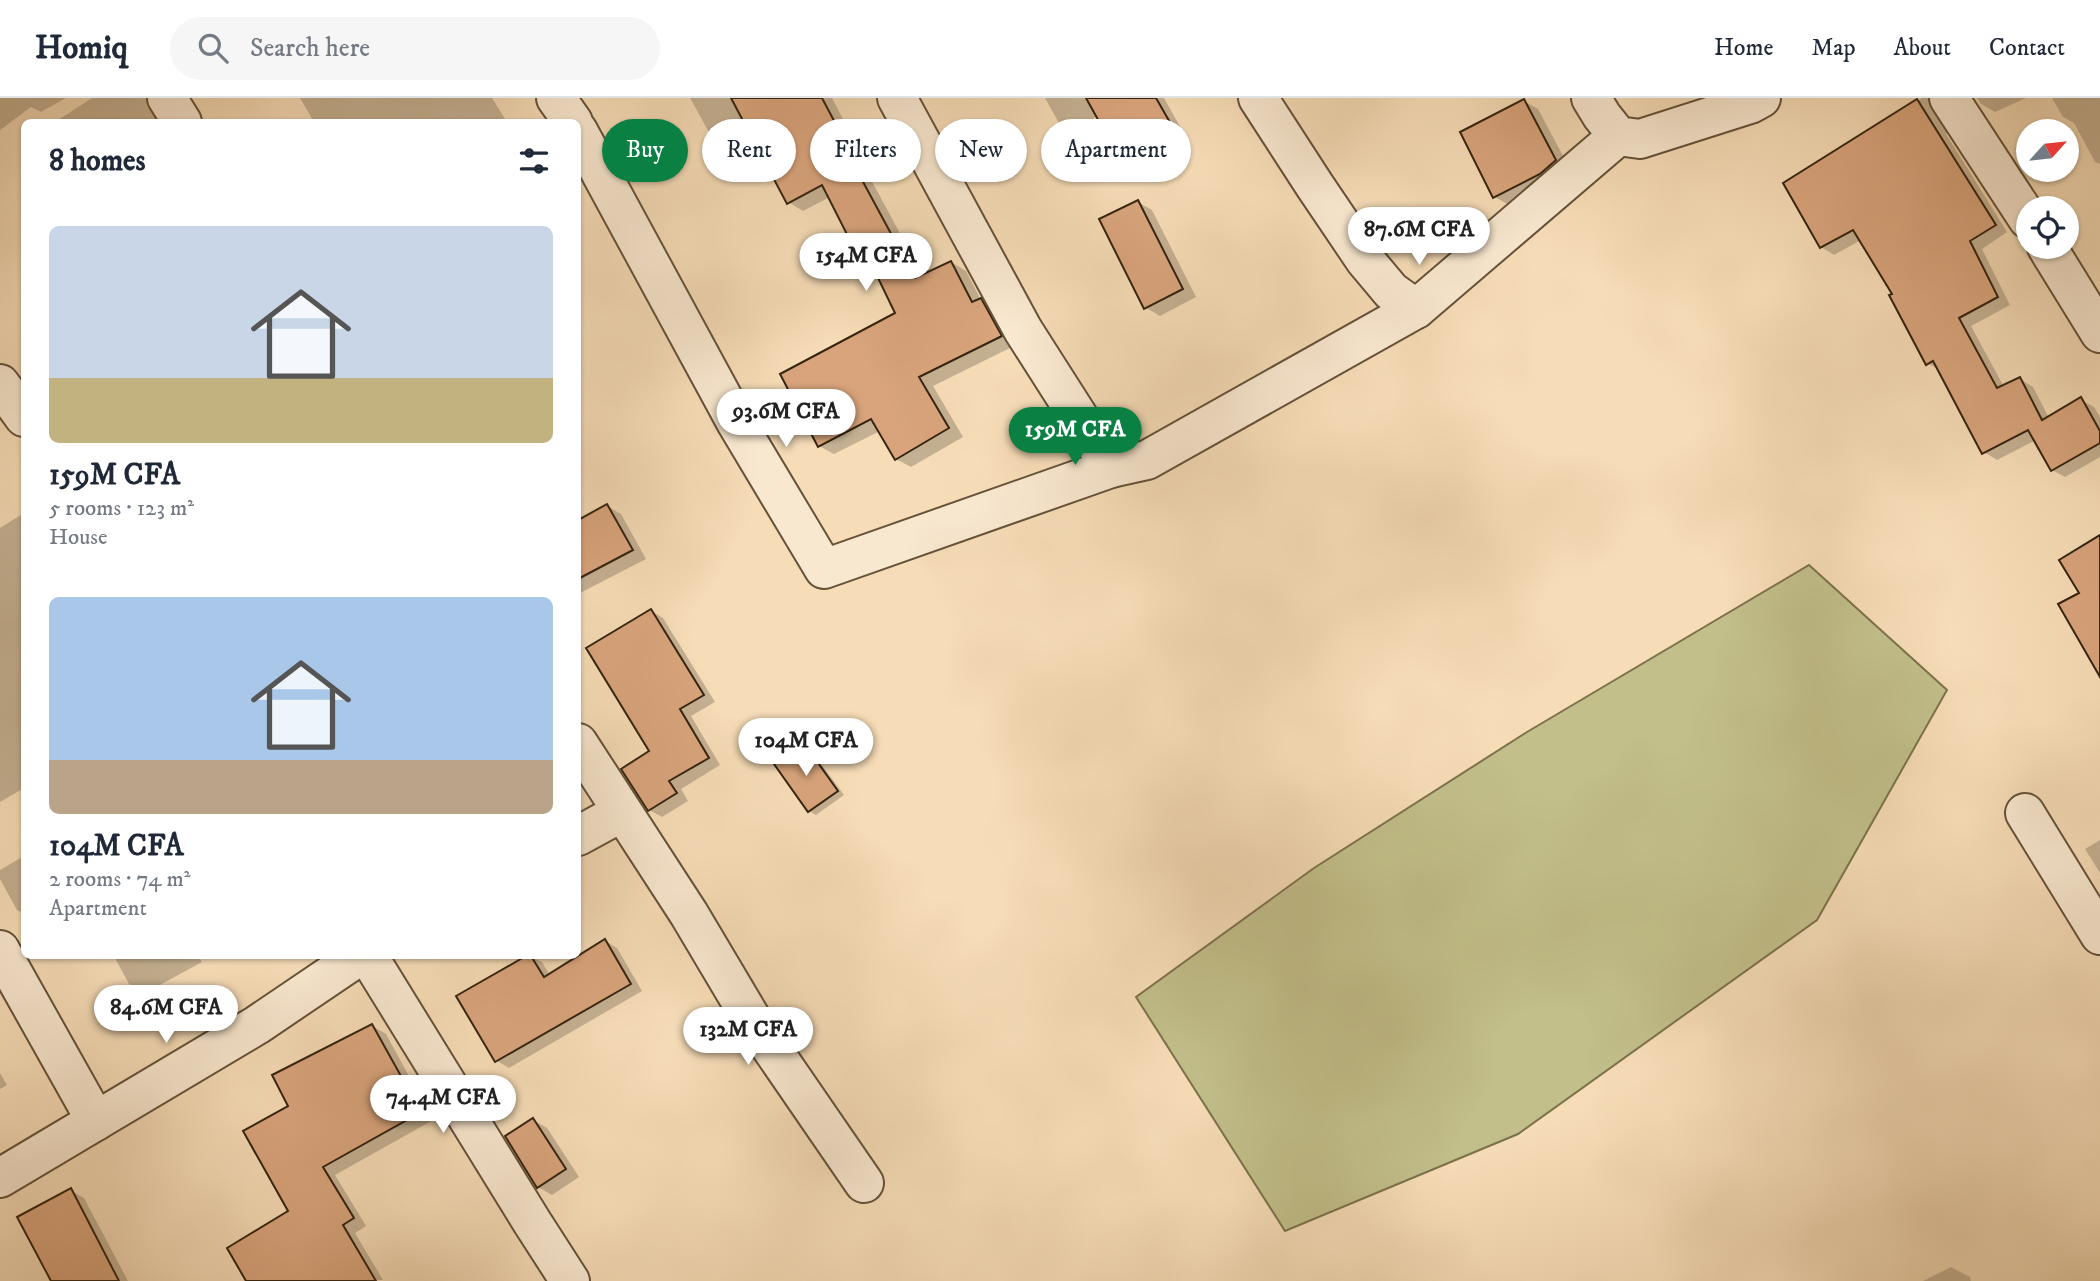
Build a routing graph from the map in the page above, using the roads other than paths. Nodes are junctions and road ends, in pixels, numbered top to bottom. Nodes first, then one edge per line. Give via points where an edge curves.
1 (167, 98) edge
2 (556, 98) edge
3 (897, 98) edge
4 (1258, 98) edge
5 (1591, 98) edge
6 (1761, 98) edge
7 (1949, 98) edge
8 (180, 119) edge
9 (571, 119) edge
10 (1618, 136) junction
11 (581, 137) edge
12 (2016, 201) edge
13 (2054, 259) edge
14 (1416, 309) junction
15 (2100, 333) edge
16 (0, 384) edge
17 (21, 413) edge
18 (1111, 468) junction
19 (581, 748) edge
20 (622, 812) junction
21 (2025, 813) dead end
22 (581, 834) edge
23 (2100, 935) edge
24 (0, 950) edge
25 (355, 959) edge
26 (370, 959) edge
27 (96, 1121) junction
28 (0, 1178) edge
29 (864, 1183) dead end
30 (570, 1281) edge

1 - 8 street
2 - 9 street
3 - 18 street via 1023,330
4 - 14 street via 1366,260 1391,291
5 - 10 street
6 - 10 street via 1640,139
7 - 12 street
10 - 14 street
11 - 18 street via 736,422 824,569
13 - 15 street
14 - 18 street via 1147,460
16 - 17 street
19 - 20 street
20 - 22 street
20 - 29 street via 690,914 752,1020
21 - 23 street
24 - 27 street
25 - 27 street via 257,1025
26 - 30 street
27 - 28 street

